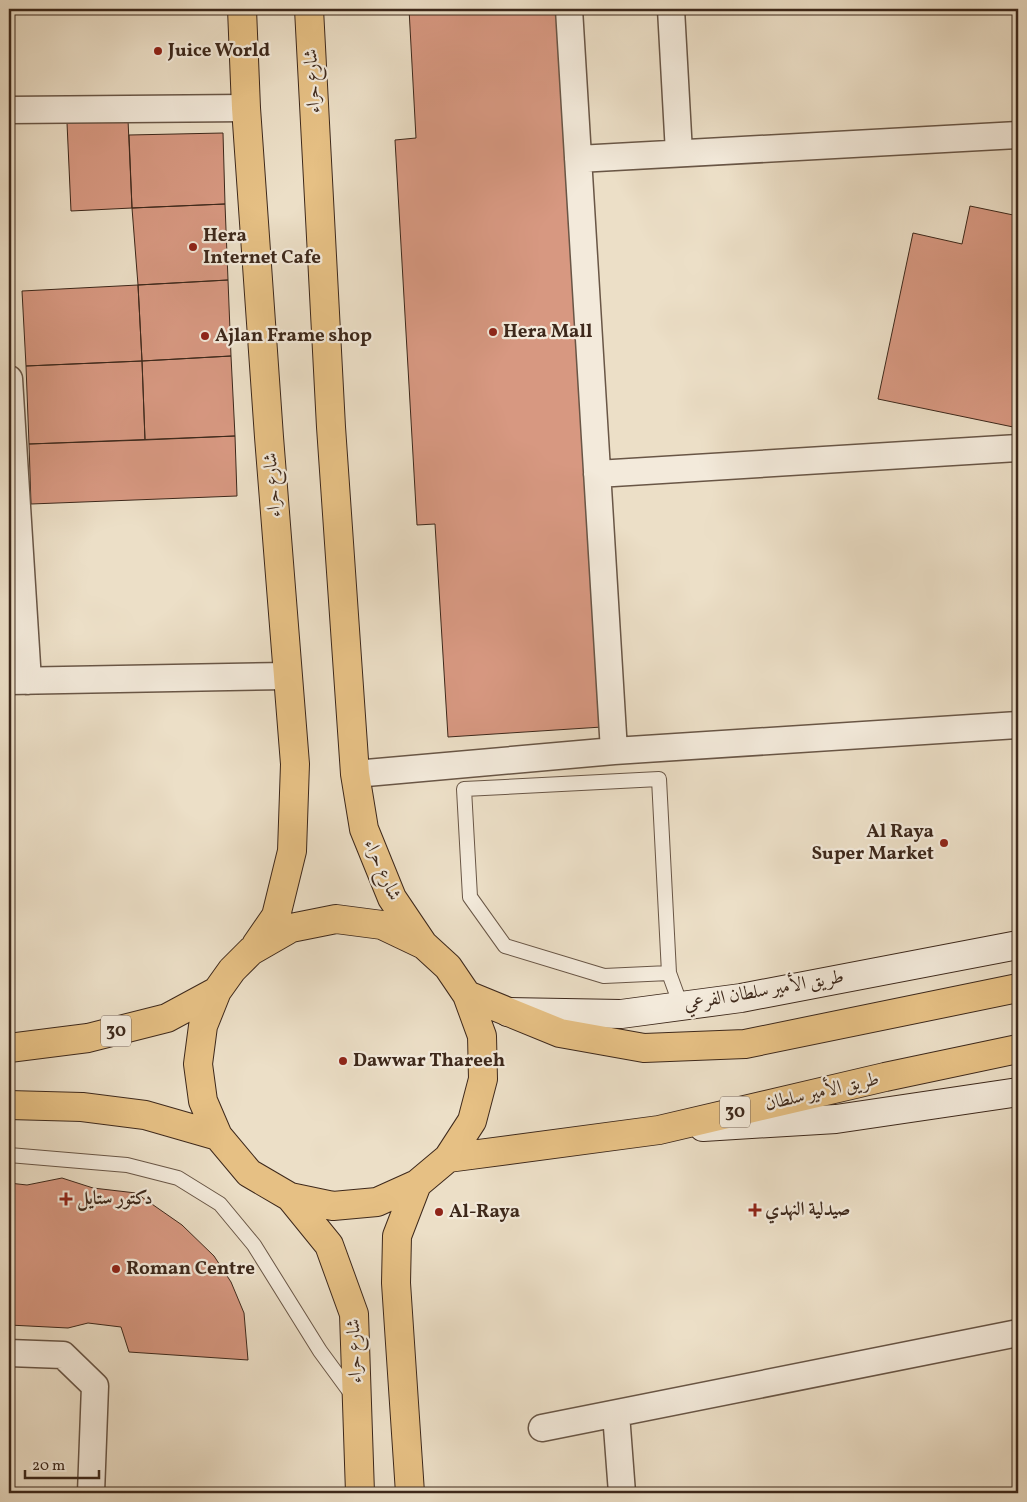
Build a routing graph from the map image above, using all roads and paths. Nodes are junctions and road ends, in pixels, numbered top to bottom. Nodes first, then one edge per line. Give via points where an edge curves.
1 (242, 9) edge
2 (309, 9) edge
3 (569, 9) edge
4 (671, 9) edge
5 (246, 108) junction
6 (9, 110) edge
7 (1018, 135) edge
8 (678, 153) junction
9 (578, 159) junction
10 (9, 394) edge
11 (1018, 448) edge
12 (597, 474) junction
13 (287, 676) junction
14 (18, 681) edge
15 (1018, 725) edge
16 (529, 759) junction
17 (600, 764) junction
18 (355, 774) junction
19 (530, 786) junction
20 (424, 945) junction
21 (1018, 945) edge
22 (251, 951) junction
23 (668, 973) junction
24 (1018, 988) edge
25 (217, 991) junction
26 (467, 995) junction
27 (681, 1006) junction
28 (508, 1012) junction
29 (9, 1048) edge
30 (1018, 1049) edge
31 (1018, 1092) edge
32 (9, 1105) edge
33 (659, 1130) junction
34 (218, 1136) junction
35 (9, 1155) edge
36 (448, 1158) junction
37 (418, 1184) junction
38 (290, 1197) junction
39 (1018, 1334) edge
40 (9, 1353) edge
41 (356, 1400) junction
42 (616, 1414) junction
43 (542, 1428) dead end
44 (91, 1493) edge
45 (360, 1493) edge
46 (410, 1493) edge
47 (622, 1493) edge

1 - 5 main road, شارع حراء
2 - 18 main road, شارع حراء via 331,427
3 - 9 street
4 - 8 street
5 - 6 street
5 - 13 main road, شارع حراء
7 - 8 street
8 - 9 street
9 - 12 street
10 - 14 street
11 - 12 street
12 - 17 street
13 - 14 street
13 - 22 main road, شارع حراء via 295,764 292,851 276,916
15 - 17 street
16 - 17 street
16 - 18 street
16 - 19 lane
17 - 19 lane
17 - 23 lane via 659,779
18 - 20 main road, شارع حراء via 364,829 388,890
19 - 23 lane via 464,789 470,897 505,946 604,976
20 - 22 main road via 382,925 336,919 291,928
20 - 26 main road via 448,967
21 - 27 main road, طريق الأمير سلطان الفرعي via 741,998
22 - 25 main road
23 - 27 lane
24 - 28 main road via 745,1044 644,1048 560,1033
25 - 29 main road, 30 via 167,1018 88,1038
25 - 34 main road via 203,1026 198,1064 203,1102
26 - 28 main road
26 - 36 main road via 482,1036 483,1079 472,1122
27 - 28 main road, طريق الأمير سلطان الفرعي via 621,1014
30 - 33 main road, طريق الأمير سلطان / 30
31 - 33 main road via 836,1119
32 - 34 main road via 82,1107 145,1116
33 - 36 main road, طريق الأمير سلطان / 30
34 - 38 main road via 249,1173
35 - 41 lane via 127,1165 178,1178 220,1204 254,1245 320,1351
36 - 37 main road
37 - 38 main road via 377,1202 342,1206
37 - 46 main road via 397,1236 396,1283
38 - 41 main road, شارع حراء via 329,1245 354,1314
39 - 42 street
40 - 44 street via 62,1355 95,1386
41 - 45 main road, شارع حراء
42 - 43 street
42 - 47 street

